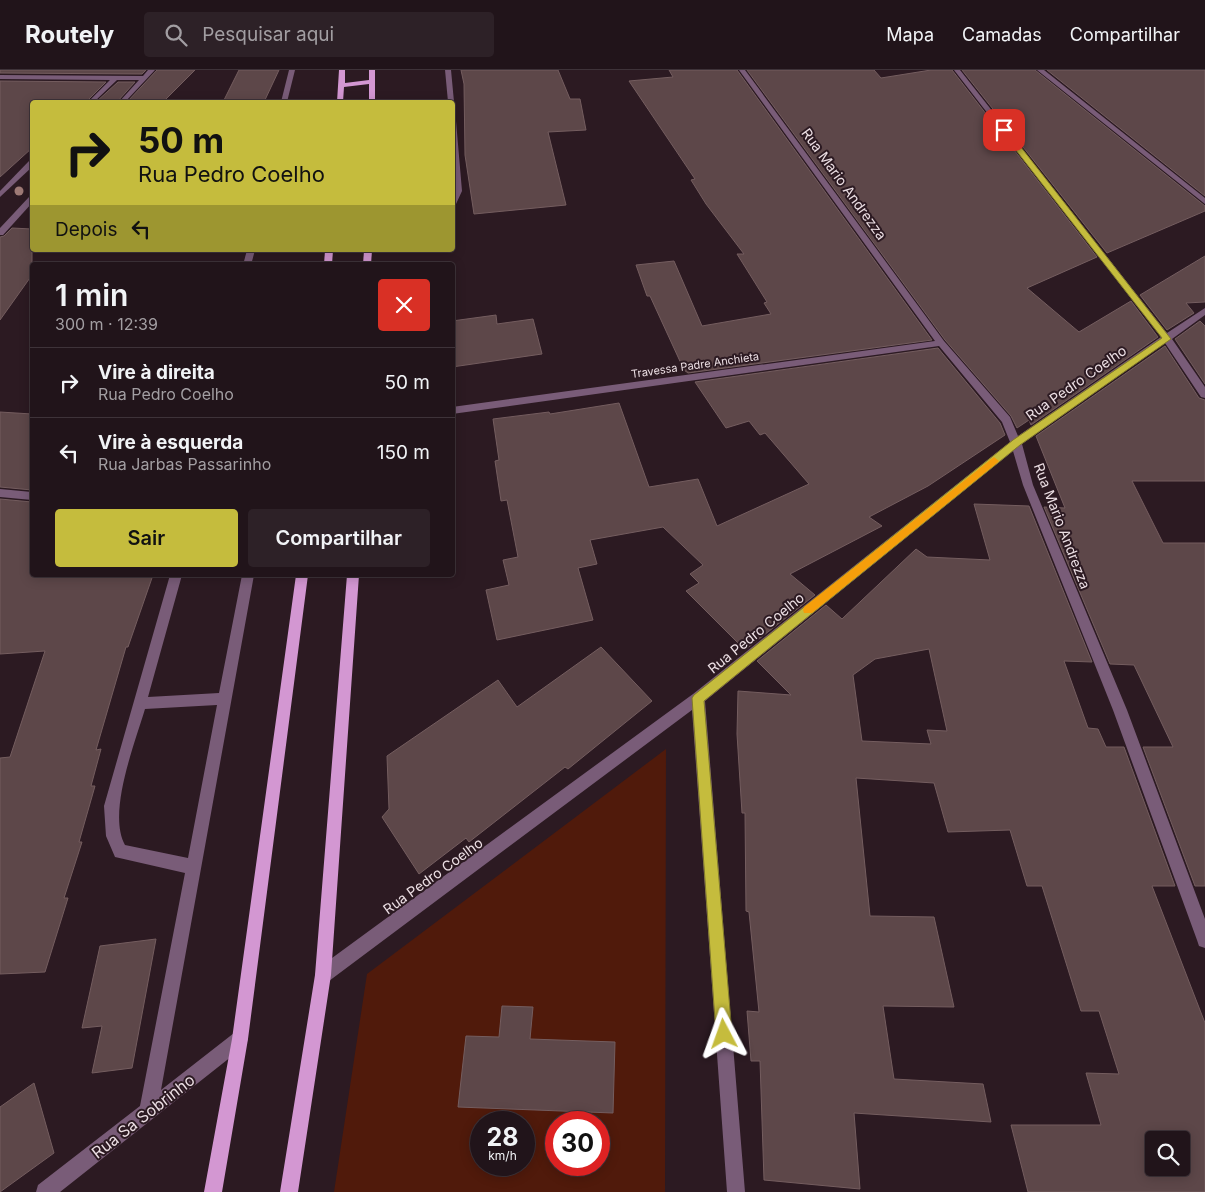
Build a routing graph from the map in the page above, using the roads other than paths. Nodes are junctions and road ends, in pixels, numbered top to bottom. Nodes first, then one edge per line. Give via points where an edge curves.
1 (152, 70) edge
2 (292, 70) edge
3 (342, 70) edge
4 (372, 70) edge
5 (448, 70) edge
6 (742, 70) edge
7 (957, 70) edge
8 (1040, 70) edge
9 (0, 77) edge
10 (144, 78) junction
11 (114, 79) junction
12 (372, 82) junction
13 (341, 85) junction
14 (93, 100) edge
15 (124, 100) edge
16 (284, 100) edge
17 (340, 100) edge
18 (372, 100) edge
19 (451, 100) edge
20 (455, 156) edge
21 (30, 165) edge
22 (0, 195) edge
23 (455, 198) edge
24 (30, 201) edge
25 (1205, 202) edge
26 (0, 234) edge
27 (1205, 311) edge
28 (1167, 339) junction
29 (941, 343) junction
30 (1205, 395) edge
31 (455, 411) edge
32 (1016, 443) junction
33 (0, 493) edge
34 (30, 496) edge
35 (175, 577) edge
36 (248, 577) edge
37 (302, 577) edge
38 (352, 577) edge
39 (698, 698) junction
40 (226, 699) junction
41 (140, 703) junction
42 (195, 867) junction
43 (1205, 940) edge
44 (323, 975) junction
45 (240, 1039) junction
46 (148, 1112) junction
47 (45, 1192) edge
48 (213, 1192) edge
49 (289, 1192) edge
50 (736, 1192) edge

1 - 10 street
2 - 16 street
3 - 13 main road
4 - 12 main road
5 - 19 street
6 - 29 street, Rua Mario Andrezza
7 - 28 street
8 - 25 street
9 - 11 street
10 - 11 street
10 - 15 street
11 - 14 street
12 - 13 main road
12 - 18 main road
13 - 17 main road
20 - 23 street via 458,191
21 - 22 street
24 - 26 street
27 - 28 street, Rua Pedro Coelho
28 - 30 street
28 - 32 street, Rua Pedro Coelho
29 - 31 street, Travessa Padre Anchieta
29 - 32 street, Rua Mario Andrezza via 1006,420
32 - 39 street, Rua Pedro Coelho
32 - 43 street, Rua Mario Andrezza via 1028,485 1120,710
33 - 34 street
35 - 41 street
36 - 40 street
37 - 45 main road
38 - 44 main road
39 - 44 street, Rua Pedro Coelho
39 - 50 street
40 - 41 street
40 - 42 street
41 - 42 street via 111,806 113,841 120,852
42 - 46 street
44 - 49 main road
45 - 46 street, Rua Sa Sobrinho
45 - 48 main road
46 - 47 street, Rua Sa Sobrinho

